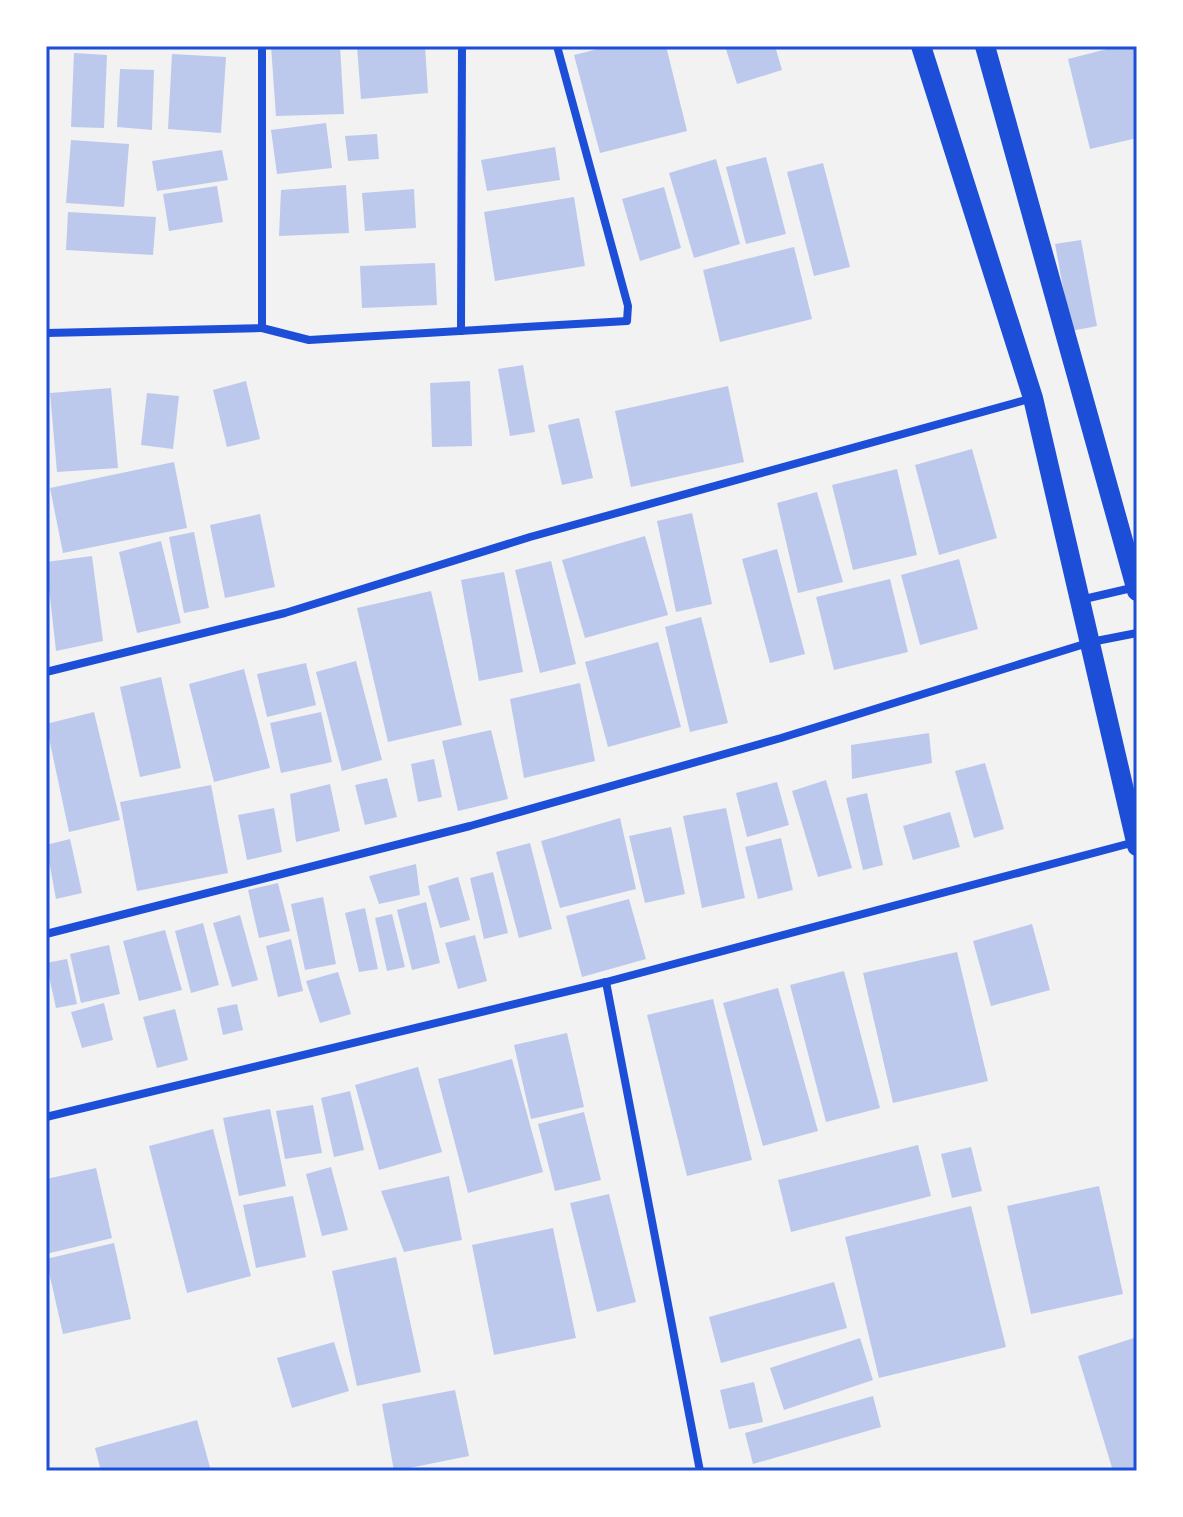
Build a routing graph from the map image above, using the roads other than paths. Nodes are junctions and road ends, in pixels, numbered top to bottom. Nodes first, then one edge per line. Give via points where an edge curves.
1 (262, 46) edge
2 (462, 46) edge
3 (557, 46) edge
4 (921, 46) edge
5 (985, 46) edge
6 (262, 328) junction
7 (461, 331) junction
8 (46, 333) edge
9 (1033, 398) junction
10 (1137, 588) edge
11 (1080, 600) junction
12 (1137, 633) edge
13 (1091, 642) junction
14 (46, 672) edge
15 (1136, 844) edge
16 (46, 934) edge
17 (606, 982) junction
18 (46, 1117) edge
19 (700, 1471) edge

1 - 6 street
2 - 7 street
3 - 7 street via 628,306 627,321
4 - 9 main road
5 - 10 main road
6 - 7 street via 309,340
6 - 8 street
9 - 11 main road
9 - 14 street via 530,537 285,613
10 - 11 street
11 - 13 main road
12 - 13 street
13 - 15 main road
13 - 16 street via 470,826
15 - 17 street
17 - 18 street
17 - 19 street

